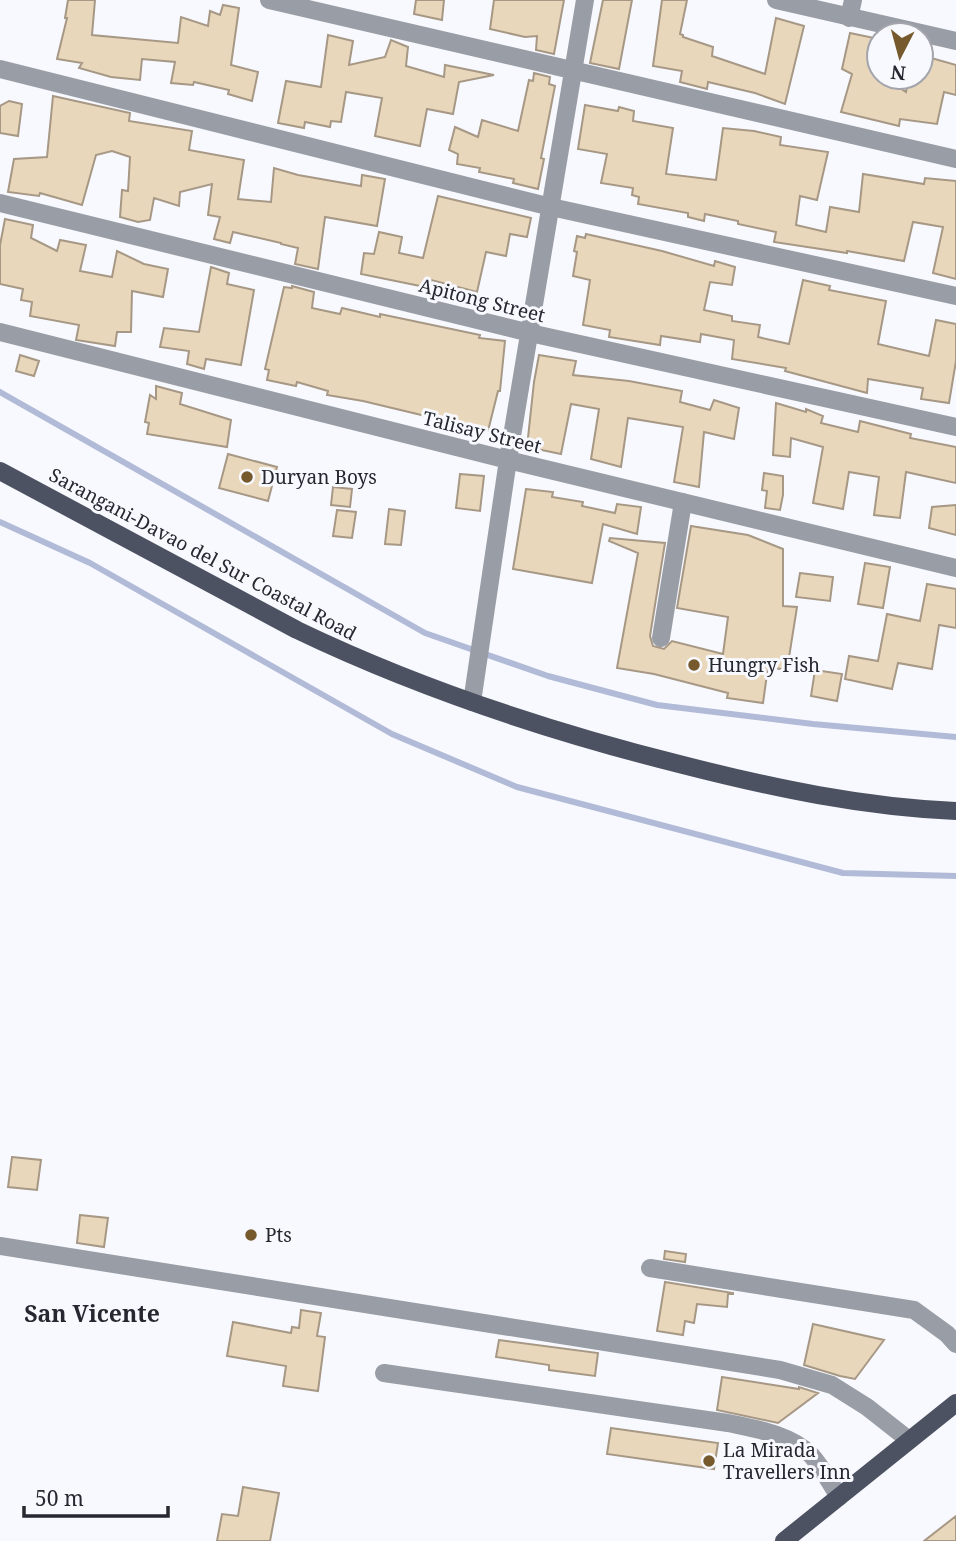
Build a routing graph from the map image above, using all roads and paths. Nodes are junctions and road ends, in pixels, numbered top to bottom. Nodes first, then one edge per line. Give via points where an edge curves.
1 (269, 0) edge
2 (585, 0) edge
3 (776, 0) edge
4 (851, 9) edge
5 (956, 41) edge
6 (0, 69) edge
7 (573, 70) junction
8 (956, 159) edge
9 (0, 203) edge
10 (551, 207) junction
11 (956, 296) edge
12 (0, 332) edge
13 (530, 333) junction
14 (956, 427) edge
15 (509, 460) junction
16 (0, 471) edge
17 (683, 502) junction
18 (956, 568) edge
19 (661, 638) dead end
20 (472, 702) junction
21 (956, 811) edge
22 (0, 1246) edge
23 (650, 1268) dead end
24 (956, 1344) edge
25 (384, 1373) dead end
26 (956, 1403) edge
27 (909, 1440) junction
28 (839, 1497) junction
29 (784, 1541) edge

1 - 7 street
2 - 7 street
3 - 4 street
4 - 5 street
6 - 10 street
7 - 8 street
7 - 10 street
9 - 13 street, Apitong Street
10 - 11 street
10 - 13 street
12 - 15 street, Talisay Street
13 - 14 street, Apitong Street
13 - 15 street
15 - 17 street, Talisay Street
15 - 20 street
16 - 20 main road, Sarangani-Davao del Sur Coastal Road via 297,630
17 - 18 street, Talisay Street
17 - 19 street
20 - 21 main road, Sarangani-Davao del Sur Coastal Road via 614,748 753,783 835,799
22 - 27 street via 780,1370 832,1385
23 - 24 street via 914,1310
25 - 28 street via 757,1429 800,1446
26 - 27 main road
27 - 28 main road
28 - 29 main road

